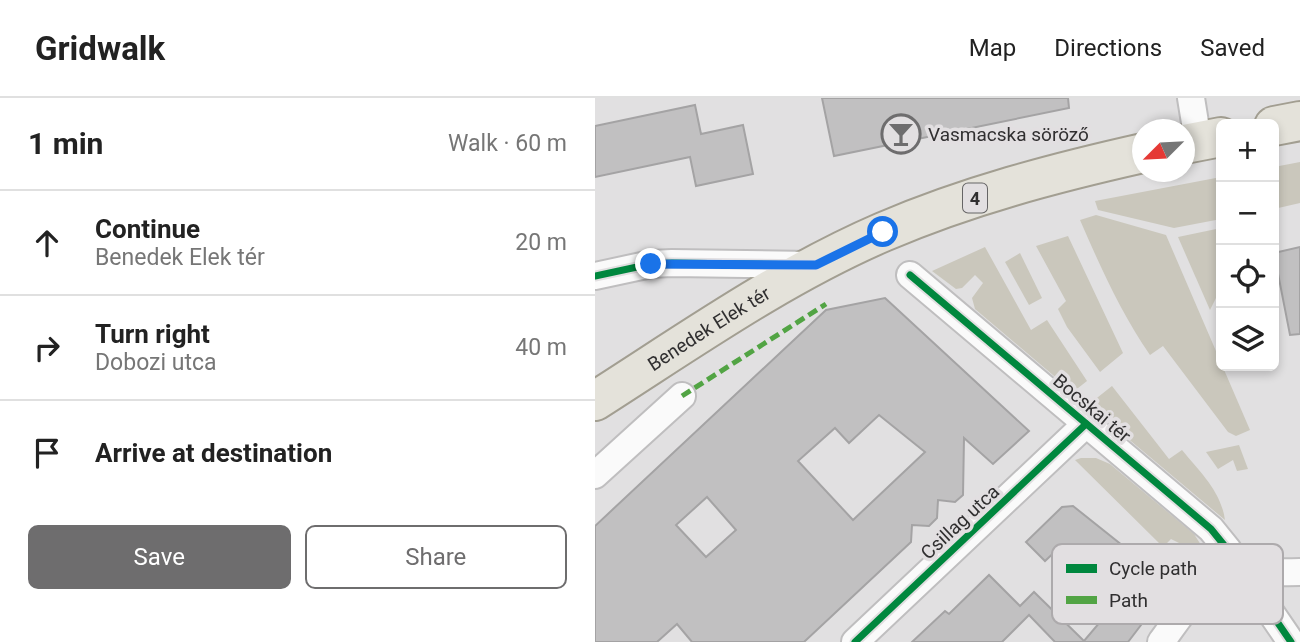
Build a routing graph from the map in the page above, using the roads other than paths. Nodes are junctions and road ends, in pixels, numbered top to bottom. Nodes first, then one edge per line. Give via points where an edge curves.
1 (1191, 98) edge
2 (1300, 121) edge
3 (1279, 125) edge
4 (1201, 140) edge
5 (1132, 155) edge
6 (816, 265) junction
7 (910, 275) dead end
8 (595, 276) edge
9 (682, 397) dead end
10 (595, 401) edge
11 (1086, 424) junction
12 (595, 475) edge
13 (1222, 544) edge
14 (1175, 624) edge
15 (1279, 624) edge
16 (855, 642) edge
17 (1161, 642) edge
18 (1291, 642) edge

1 - 4 street
2 - 3 main road
5 - 6 main road, Benedek Elek tér / 4 via 966,201 883,232
6 - 8 street via 651,264
6 - 10 main road, Benedek Elek tér / 4 via 760,295
7 - 11 street, Bocskai tér
9 - 12 street
11 - 13 street, Bocskai tér via 1211,529
11 - 16 street, Csillag utca
14 - 17 street
15 - 18 street, Bocskai tér

